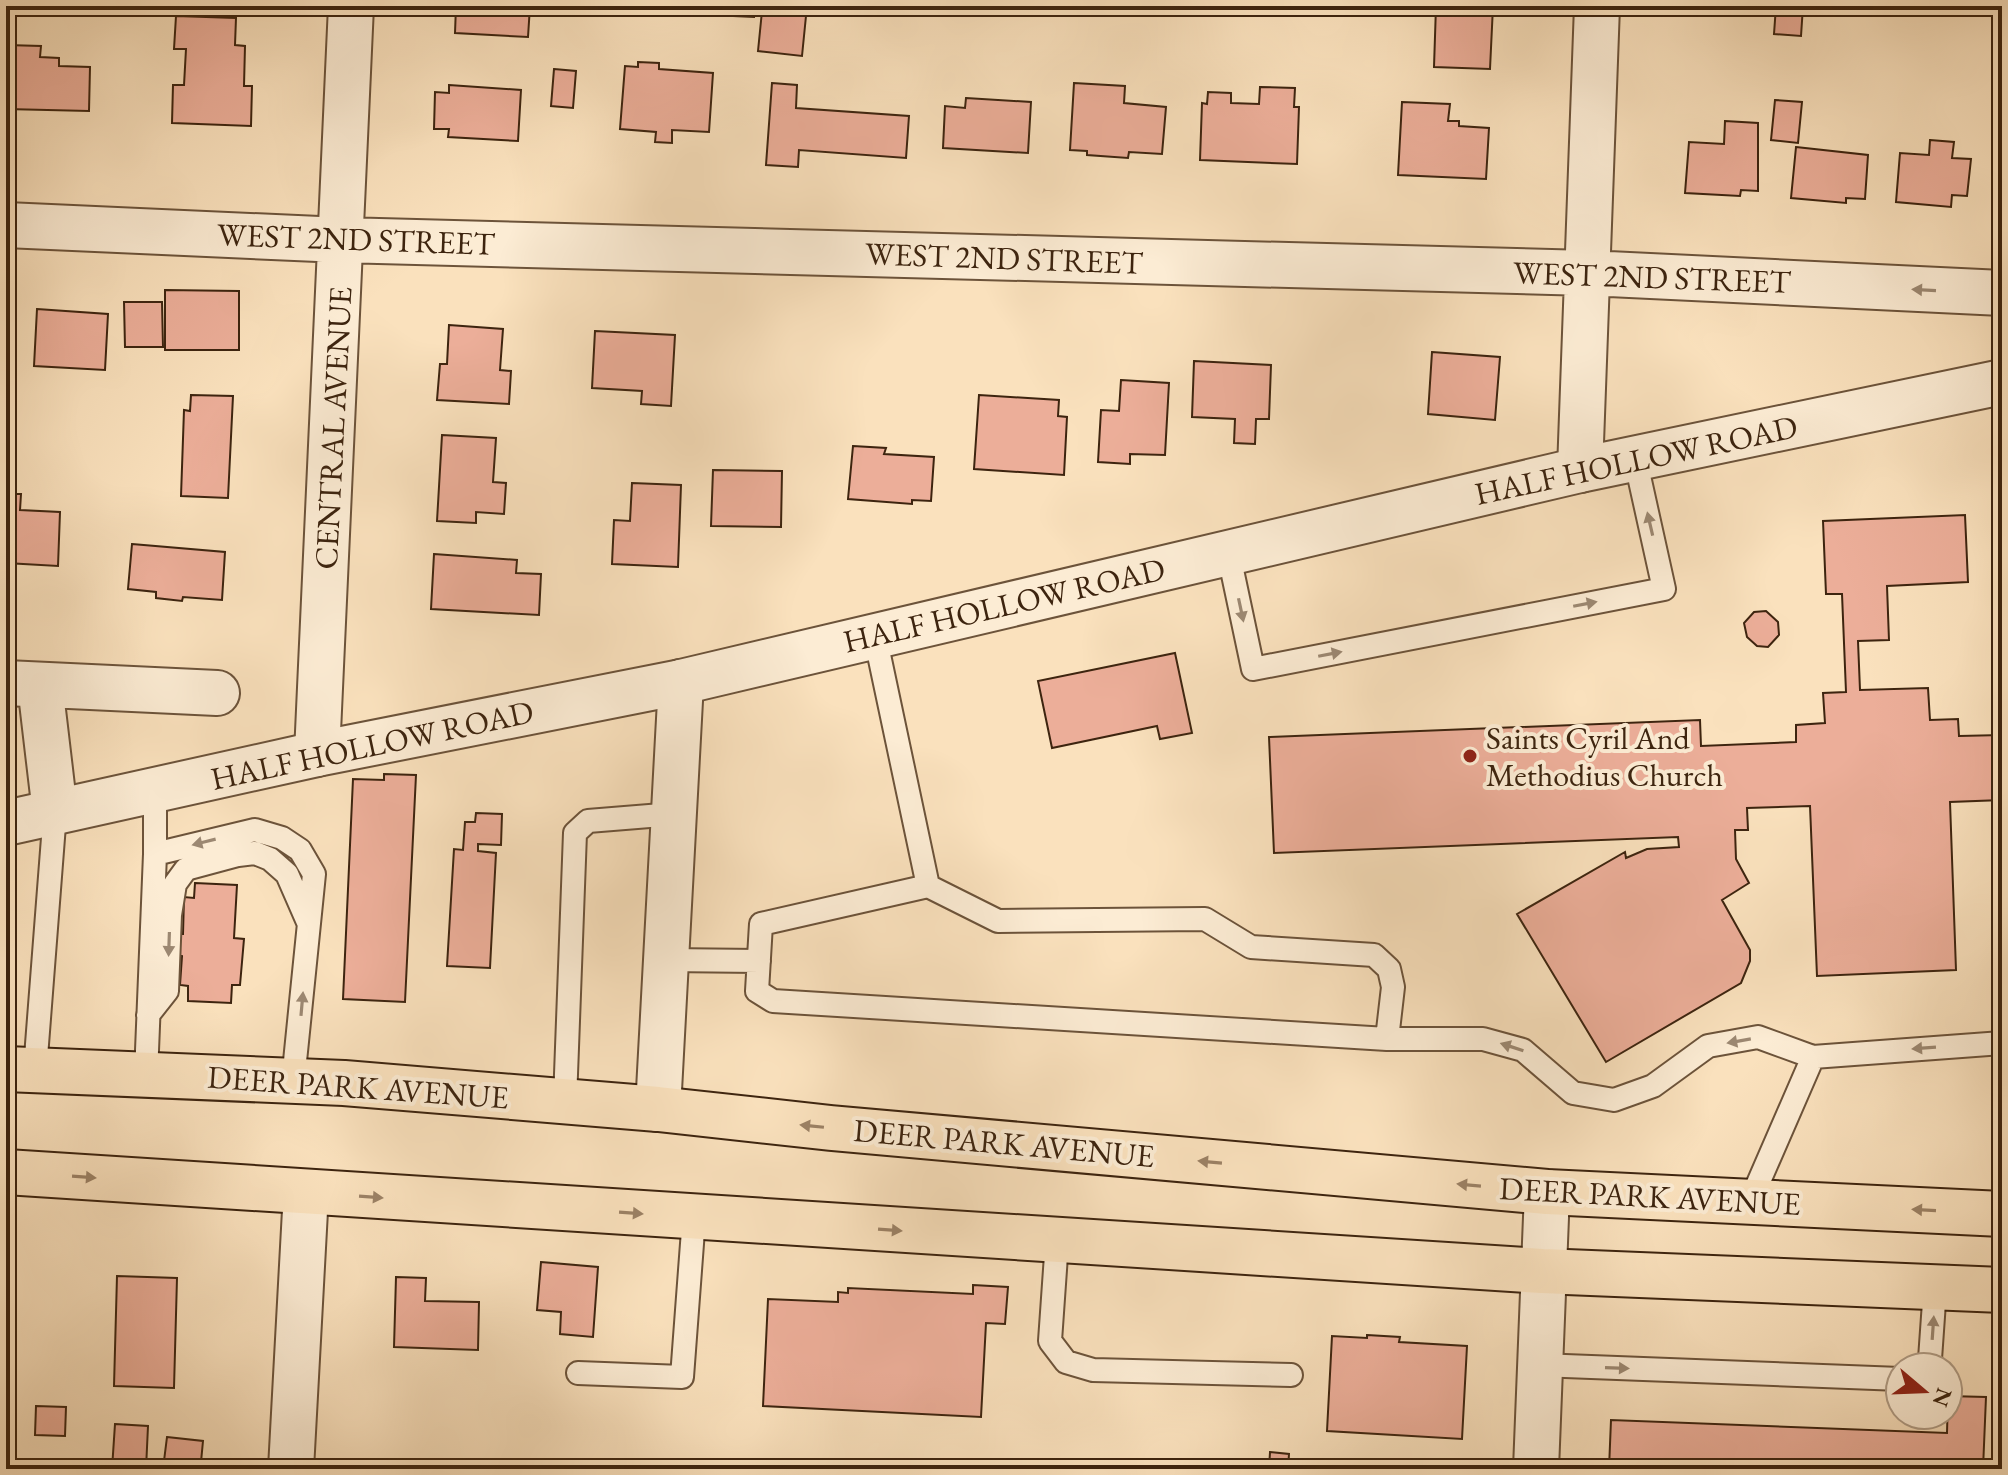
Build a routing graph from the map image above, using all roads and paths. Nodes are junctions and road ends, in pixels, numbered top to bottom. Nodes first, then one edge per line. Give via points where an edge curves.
1 (351, 6) edge
2 (1597, 6) edge
3 (6, 225) edge
4 (341, 240) junction
5 (1588, 273) junction
6 (2002, 293) edge
7 (2002, 382) edge
8 (1635, 458) junction
9 (1580, 470) junction
10 (1228, 551) junction
11 (875, 636) junction
12 (681, 682) junction
13 (23, 684) edge
14 (217, 693) dead end
15 (317, 754) junction
16 (155, 790) junction
17 (55, 812) junction
18 (674, 814) junction
19 (6, 823) edge
20 (155, 854) junction
21 (928, 886) junction
22 (309, 927) junction
23 (666, 960) junction
24 (759, 961) junction
25 (148, 1015) junction
26 (1387, 1039) junction
27 (2002, 1043) edge
28 (1813, 1057) junction
29 (20, 1070) edge
30 (146, 1075) junction
31 (293, 1081) junction
32 (565, 1101) junction
33 (658, 1109) junction
34 (6, 1172) edge
35 (306, 1192) junction
36 (1547, 1192) junction
37 (1750, 1202) junction
38 (2002, 1214) edge
39 (694, 1217) junction
40 (1057, 1241) junction
41 (1542, 1271) junction
42 (1935, 1288) junction
43 (2002, 1290) edge
44 (1931, 1351) edge
45 (1539, 1365) junction
46 (578, 1373) dead end
47 (1291, 1375) dead end
48 (1884, 1378) edge
49 (291, 1469) edge
50 (1536, 1469) edge

1 - 4 street, CENTRAL AVENUE
2 - 5 street
3 - 4 street, WEST 2ND STREET
4 - 5 street, WEST 2ND STREET
4 - 15 street, CENTRAL AVENUE
6 -> 5 street, WEST 2ND STREET
5 - 9 street
7 - 8 street, HALF HOLLOW ROAD
8 - 9 street, HALF HOLLOW ROAD
10 -> 8 lane via 1253,669 1664,589
9 - 10 street, HALF HOLLOW ROAD
10 - 11 street, HALF HOLLOW ROAD
11 - 12 street, HALF HOLLOW ROAD
11 - 21 lane
12 - 15 street, HALF HOLLOW ROAD
12 - 18 street
13 - 14 street
13 - 17 street
15 - 16 street, HALF HOLLOW ROAD
16 - 17 street, HALF HOLLOW ROAD
16 - 20 lane
17 - 19 street, HALF HOLLOW ROAD
17 - 29 lane
18 - 23 street
18 - 32 lane via 588,821 575,833
22 -> 20 lane via 314,874 300,850 282,838 255,830
20 - 25 lane
21 - 24 lane via 761,924
21 - 26 lane via 998,921 1205,919 1251,947 1374,955 1389,969 1393,987
22 -> 25 lane via 287,874 270,859 255,853 238,855 186,869 175,884 170,915 167,991
31 -> 22 lane
23 - 24 lane
23 - 33 street
24 - 26 lane via 757,991 773,1001
25 - 30 lane
28 -> 26 lane via 1758,1037 1708,1046 1653,1086 1614,1100 1573,1093 1523,1050 1483,1039
27 -> 28 lane
28 - 37 lane
29 - 30 main road, DEER PARK AVENUE
30 - 31 main road, DEER PARK AVENUE
31 - 32 main road, DEER PARK AVENUE
32 - 33 main road, DEER PARK AVENUE
36 -> 33 main road, DEER PARK AVENUE
34 -> 35 main road
35 -> 39 main road
35 - 49 street
36 - 37 main road, DEER PARK AVENUE
36 - 41 street
38 -> 37 main road, DEER PARK AVENUE
39 -> 40 main road
39 - 46 lane via 682,1377
40 - 41 main road
40 - 47 lane via 1050,1341 1066,1362 1093,1370
41 - 42 main road
41 - 45 street
42 - 43 main road
44 -> 42 lane
45 -> 48 lane
45 - 50 street

